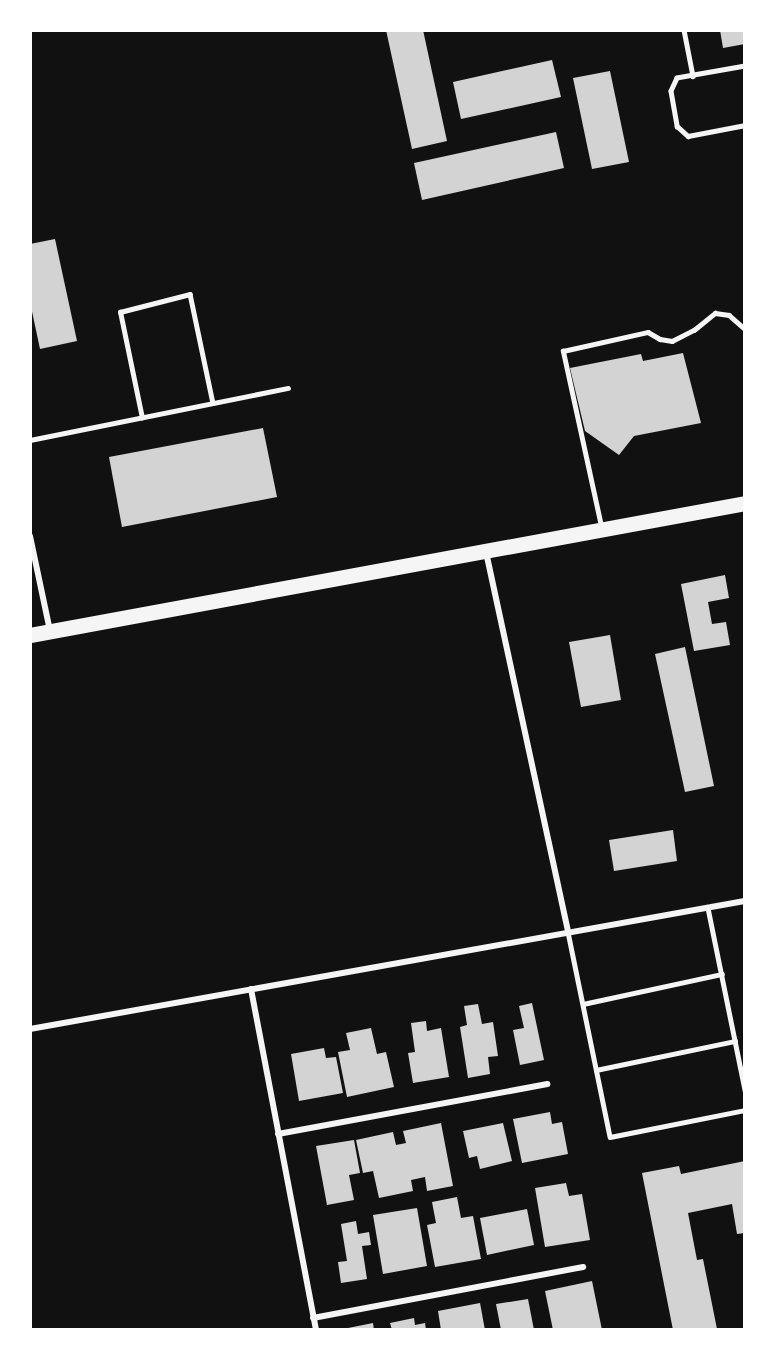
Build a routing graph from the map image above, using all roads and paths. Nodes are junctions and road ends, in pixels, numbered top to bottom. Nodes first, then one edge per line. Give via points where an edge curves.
1 (684, 30) edge
2 (745, 66) edge
3 (693, 75) junction
4 (745, 125) edge
5 (745, 329) edge
6 (288, 388) dead end
7 (213, 404) junction
8 (142, 418) junction
9 (30, 440) edge
10 (745, 504) edge
11 (602, 530) junction
12 (30, 536) edge
13 (486, 551) junction
14 (51, 632) junction
15 (30, 636) edge
16 (745, 901) edge
17 (708, 908) junction
18 (568, 932) junction
19 (722, 974) junction
20 (251, 989) junction
21 (583, 1004) junction
22 (30, 1029) edge
23 (735, 1041) junction
24 (596, 1070) junction
25 (547, 1084) dead end
26 (745, 1090) edge
27 (745, 1110) edge
28 (278, 1134) junction
29 (583, 1267) dead end
30 (313, 1318) junction
31 (316, 1330) edge

1 - 3 lane
2 - 3 lane
3 - 4 lane via 677,78 670,91 677,126 688,136
5 - 11 lane via 729,315 715,313 672,341 648,332 563,351
6 - 7 lane
7 - 8 lane
7 - 8 lane via 190,294 120,312
8 - 9 lane
10 - 11 main road
11 - 13 main road
12 - 14 street
13 - 14 main road
13 - 18 street
14 - 15 main road
16 - 17 street
17 - 18 street
17 - 19 lane
18 - 20 street
18 - 21 lane
19 - 21 lane
19 - 23 lane
20 - 22 street
20 - 28 street
21 - 24 lane
23 - 24 lane
23 - 26 lane
24 - 27 lane via 610,1137
25 - 28 street
28 - 30 street
29 - 30 street
30 - 31 street

